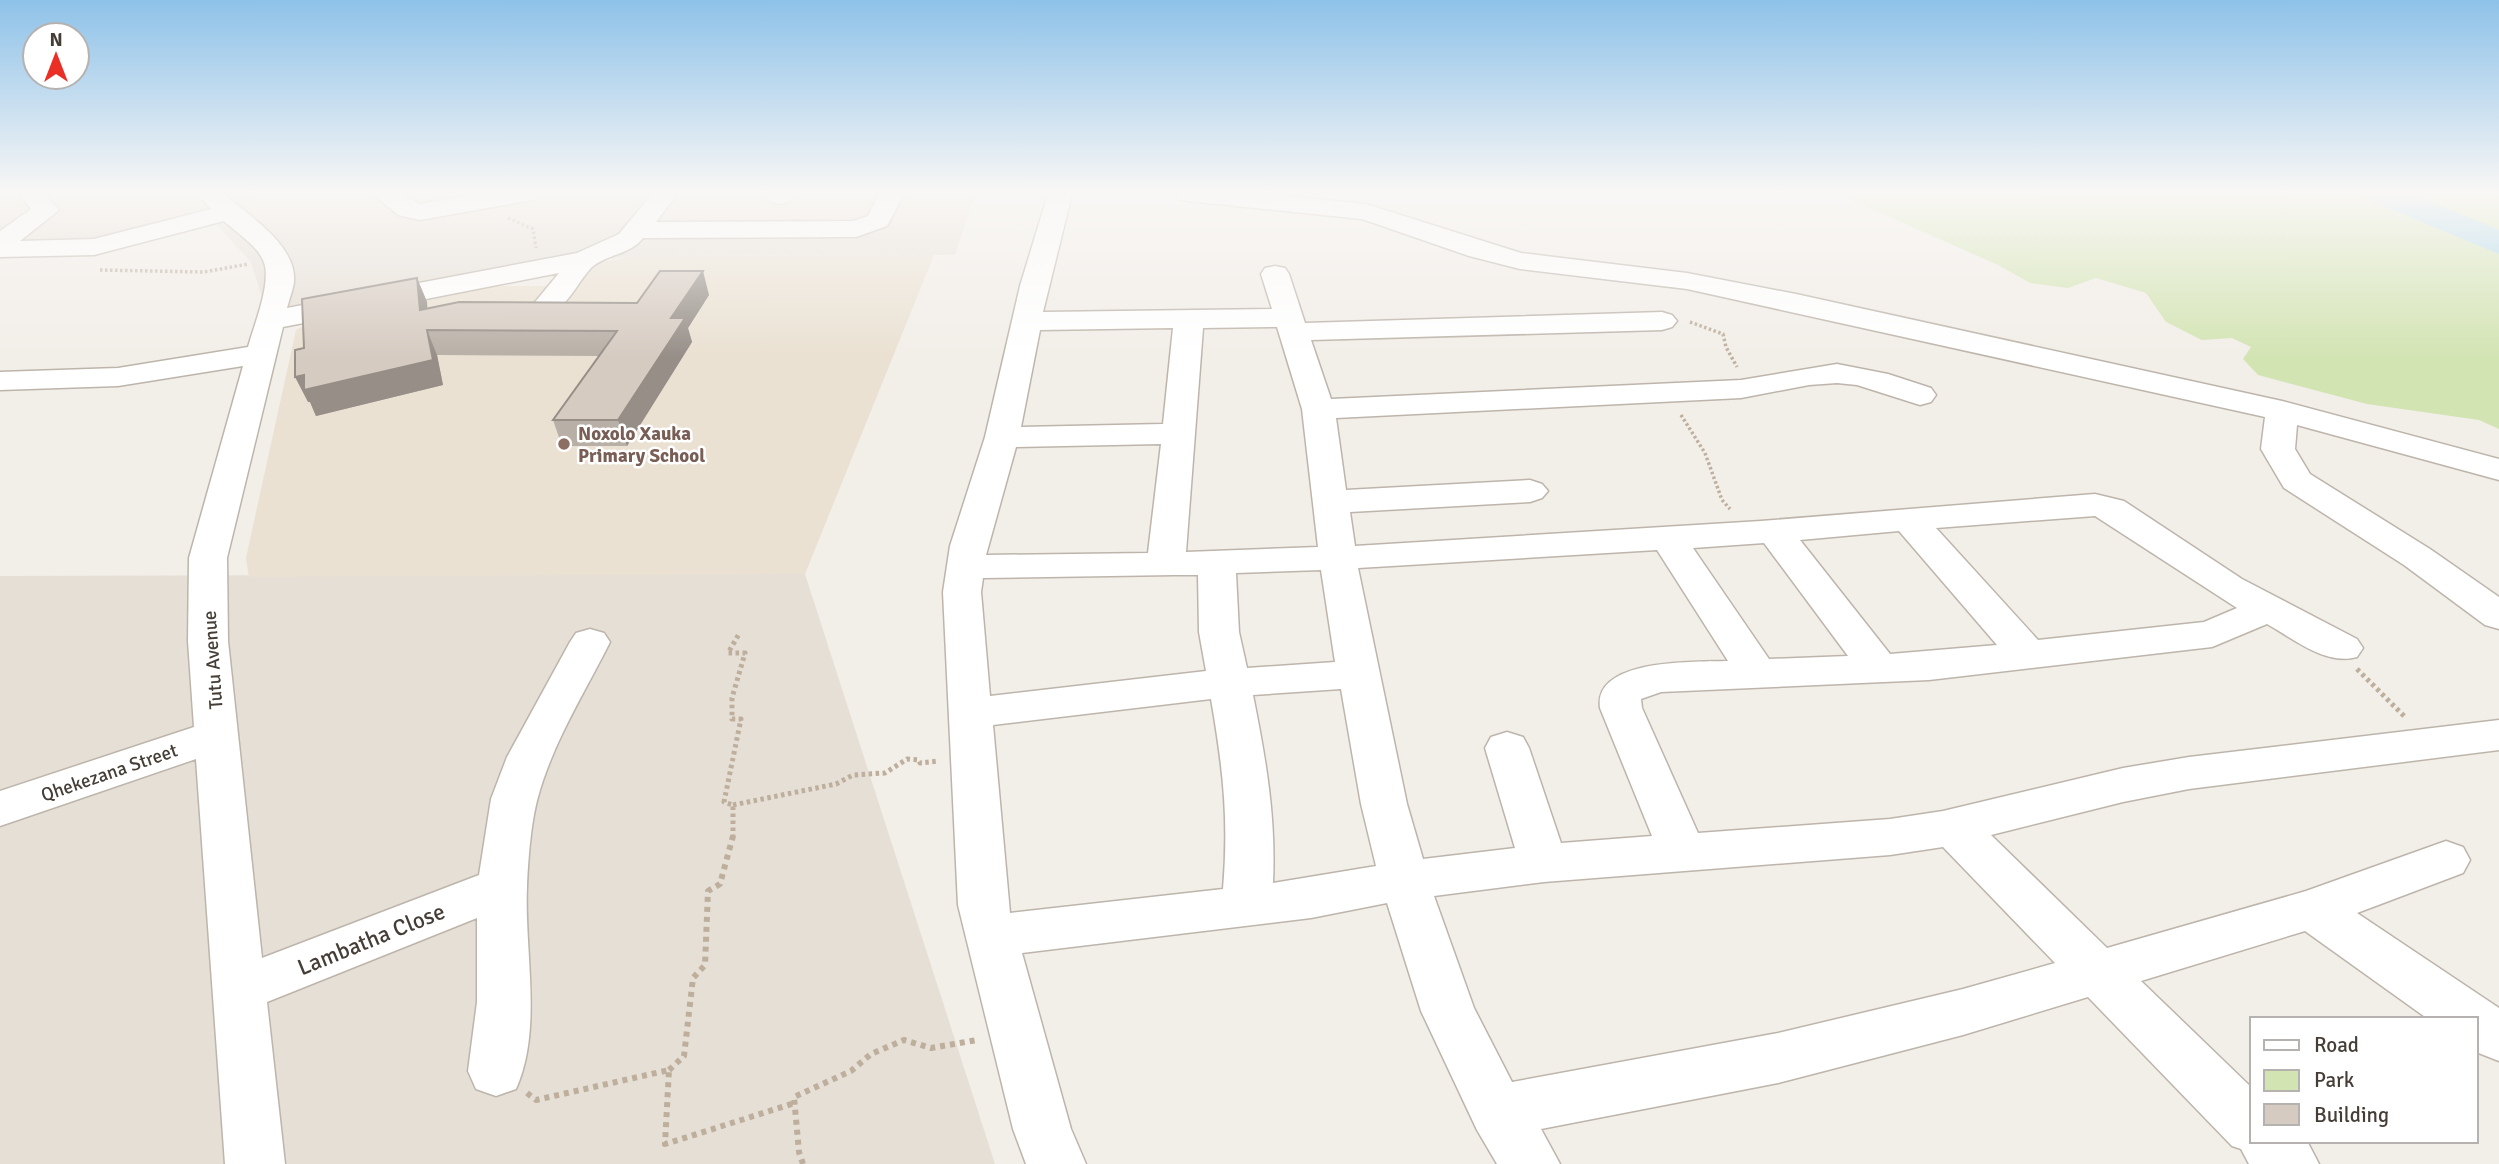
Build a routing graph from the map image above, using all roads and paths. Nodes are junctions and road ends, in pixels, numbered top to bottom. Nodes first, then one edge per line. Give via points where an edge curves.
1 (32, 248) edge
2 (269, 248) edge
3 (536, 248) edge
4 (613, 248) edge
5 (1044, 248) edge
6 (1473, 248) edge
7 (0, 249) edge
8 (584, 260) junction
9 (260, 262) dead end
10 (92, 270) dead end
11 (535, 270) junction
12 (1275, 274) dead end
13 (545, 307) edge
14 (1189, 319) junction
15 (1027, 321) junction
16 (1662, 321) joint
17 (1291, 325) junction
18 (266, 337) junction
19 (0, 381) edge
20 (1750, 387) junction
21 (1668, 393) junction
22 (1920, 395) dead end
23 (1318, 409) junction
24 (2282, 411) junction
25 (1178, 434) junction
26 (1002, 437) junction
27 (2499, 470) edge
28 (1530, 491) dead end
29 (1331, 502) junction
30 (1910, 521) junction
31 (1760, 532) junction
32 (1667, 537) junction
33 (1338, 560) junction
34 (1217, 564) junction
35 (1166, 565) junction
36 (966, 566) junction
37 (2267, 609) junction
38 (2498, 613) edge
39 (739, 634) dead end
40 (590, 642) dead end
41 (2343, 648) joint
42 (2028, 655) junction
43 (1878, 667) junction
44 (1756, 672) junction
45 (1358, 674) junction
46 (1228, 683) junction
47 (971, 713) junction
48 (218, 735) junction
49 (2499, 735) edge
50 (2438, 743) junction
51 (1507, 748) dead end
52 (973, 758) junction
53 (733, 805) junction
54 (0, 809) edge
55 (1953, 827) junction
56 (1683, 852) junction
57 (2446, 860) dead end
58 (1544, 863) junction
59 (1404, 880) junction
60 (502, 887) junction
61 (1247, 906) junction
62 (2312, 909) junction
63 (990, 936) junction
64 (2098, 973) junction
65 (239, 990) junction
66 (2468, 1017) edge
67 (2478, 1023) edge
68 (1014, 1027) junction
69 (2499, 1037) edge
70 (669, 1070) junction
71 (496, 1071) joint
72 (795, 1103) junction
73 (1497, 1111) junction
74 (2250, 1126) edge
75 (2268, 1143) edge
76 (256, 1164) edge
77 (803, 1164) edge
78 (1056, 1164) edge
79 (1530, 1164) edge
80 (2289, 1164) edge

1 - 7 street
2 - 18 street, Tutu Avenue via 278,262 280,281
3 - 11 path
4 - 8 street
5 - 15 street
6 - 24 street via 1520,261 1687,281
8 - 11 street
8 - 13 street
9 - 10 path via 204,272
11 - 18 street
12 - 17 street
14 - 15 street
14 - 17 street
14 - 25 street
15 - 26 street
16 - 17 street
16 - 20 path via 1681,320 1723,334
17 - 23 street
18 - 19 street via 118,377
18 - 48 street, Tutu Avenue via 208,558 208,642
20 - 21 street
20 - 22 street via 1836,374 1864,377
21 - 23 street
21 - 31 path via 1706,453 1722,499
23 - 29 street
24 - 27 street
24 - 38 street via 2278,449 2296,481
25 - 26 street
25 - 35 street
26 - 36 street
28 - 29 street
29 - 33 street
30 - 31 street
30 - 37 street via 2103,506
30 - 42 street
31 - 32 street
31 - 43 street
32 - 33 street
32 - 44 street
33 - 34 street
33 - 45 street
34 - 35 street
34 - 46 street via 1219,632
35 - 36 street
36 - 47 street via 962,593
37 - 41 street
37 - 42 street via 2212,634
39 - 53 path via 728,653 745,653 732,698 732,719 741,719 724,802
40 - 60 street via 529,757 514,799
41 - 50 path via 2376,690
42 - 43 street
43 - 44 street
44 - 56 street via 1660,678 1629,687 1619,695
45 - 46 street
45 - 59 street
46 - 47 street
46 - 61 street via 1247,777 1251,844
47 - 52 street
48 - 54 street, Qhekezana Street
48 - 65 street, Tutu Avenue
49 - 50 street
50 - 55 street via 2189,772
51 - 58 street
52 - 53 path via 920,763 907,759 885,772 853,775 836,784
52 - 63 street via 983,905
53 - 70 path via 734,834 720,884 708,891 705,965 693,978 684,1056
55 - 56 street via 1824,844
55 - 64 street
56 - 58 street
57 - 62 street
58 - 59 street
59 - 61 street
59 - 73 street via 1448,1011
60 - 65 street, Lambatha Close
60 - 71 street via 504,1002
61 - 63 street
62 - 64 street
62 - 66 street
63 - 68 street
64 - 73 street via 1778,1058
64 - 74 street
65 - 76 street, Tutu Avenue
67 - 69 street
68 - 72 path via 943,1048 921,1049 904,1040 794,1097
68 - 78 street
70 - 71 path via 536,1100
70 - 72 path via 665,1143
72 - 77 path
73 - 79 street
75 - 80 street

